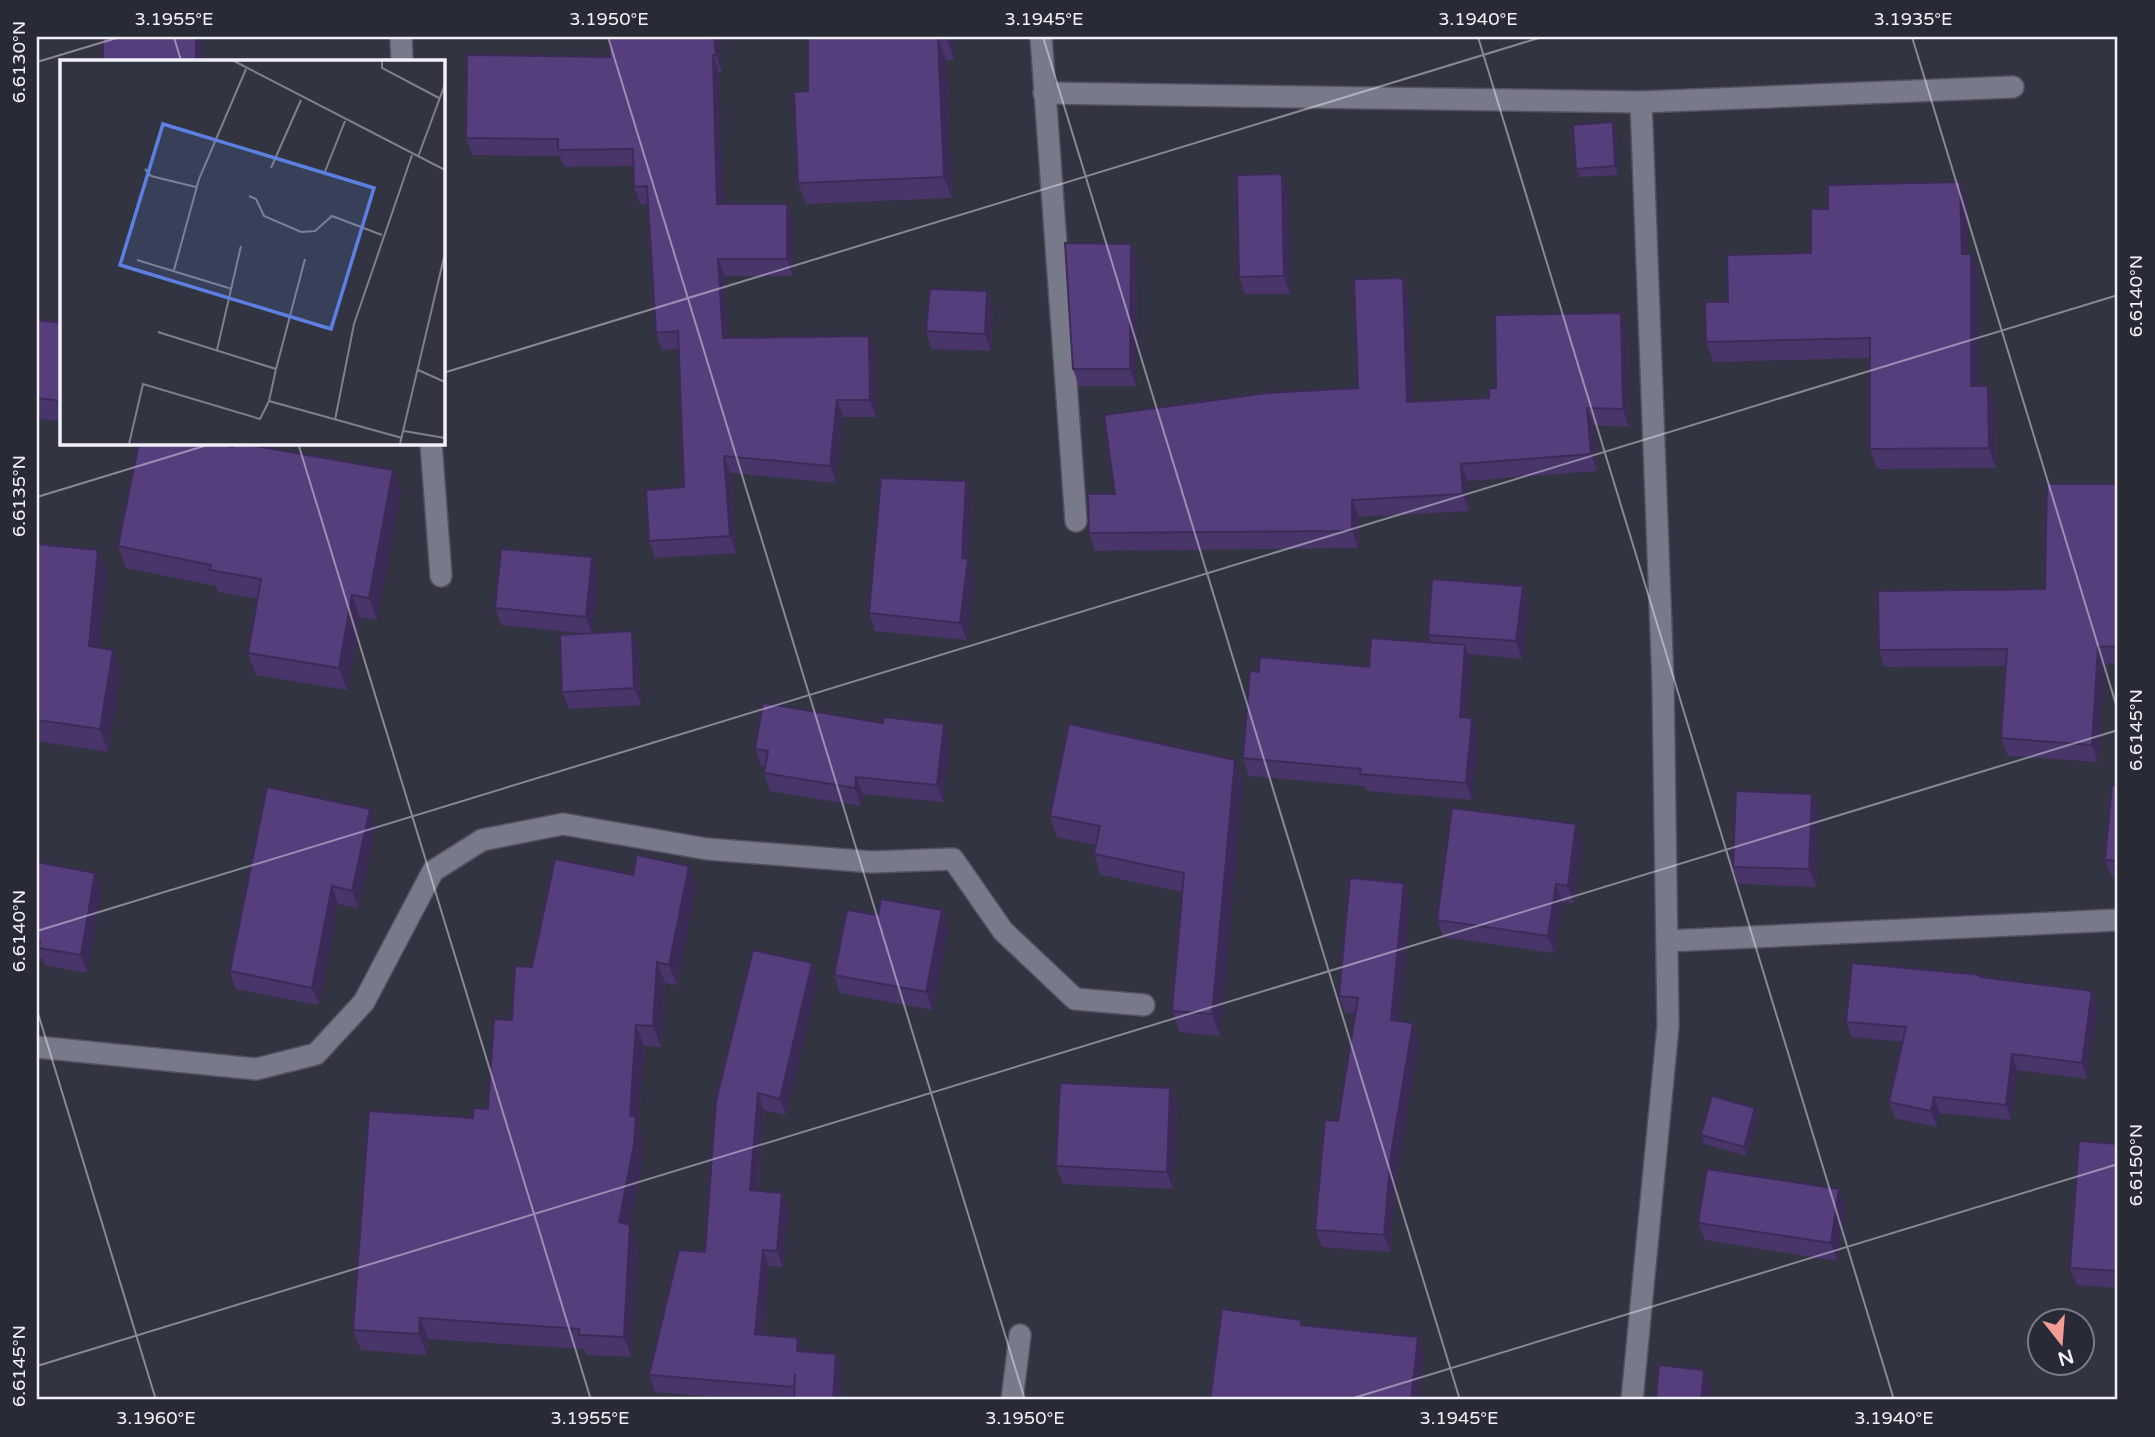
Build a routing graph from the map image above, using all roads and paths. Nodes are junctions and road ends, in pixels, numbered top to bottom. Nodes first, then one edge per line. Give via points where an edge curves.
1 (401, 37) edge
2 (1041, 37) edge
3 (402, 60) edge
4 (2013, 87) dead end
5 (1044, 93) junction
6 (1641, 102) junction
7 (431, 444) edge
8 (1076, 522) dead end
9 (441, 576) dead end
10 (2118, 920) edge
11 (1667, 942) junction
12 (1144, 1005) dead end
13 (37, 1046) edge
14 (1020, 1335) dead end
15 (1012, 1400) edge
16 (1632, 1400) edge

1 - 3 street
2 - 5 street
4 - 6 street
5 - 6 street
5 - 8 street
6 - 11 street
7 - 9 street
10 - 11 street
11 - 16 street via 1668,1026
12 - 13 street via 1075,999 1003,931 953,859 872,862 707,849 563,824 482,840 433,871 364,1002 316,1054 256,1069
14 - 15 street

